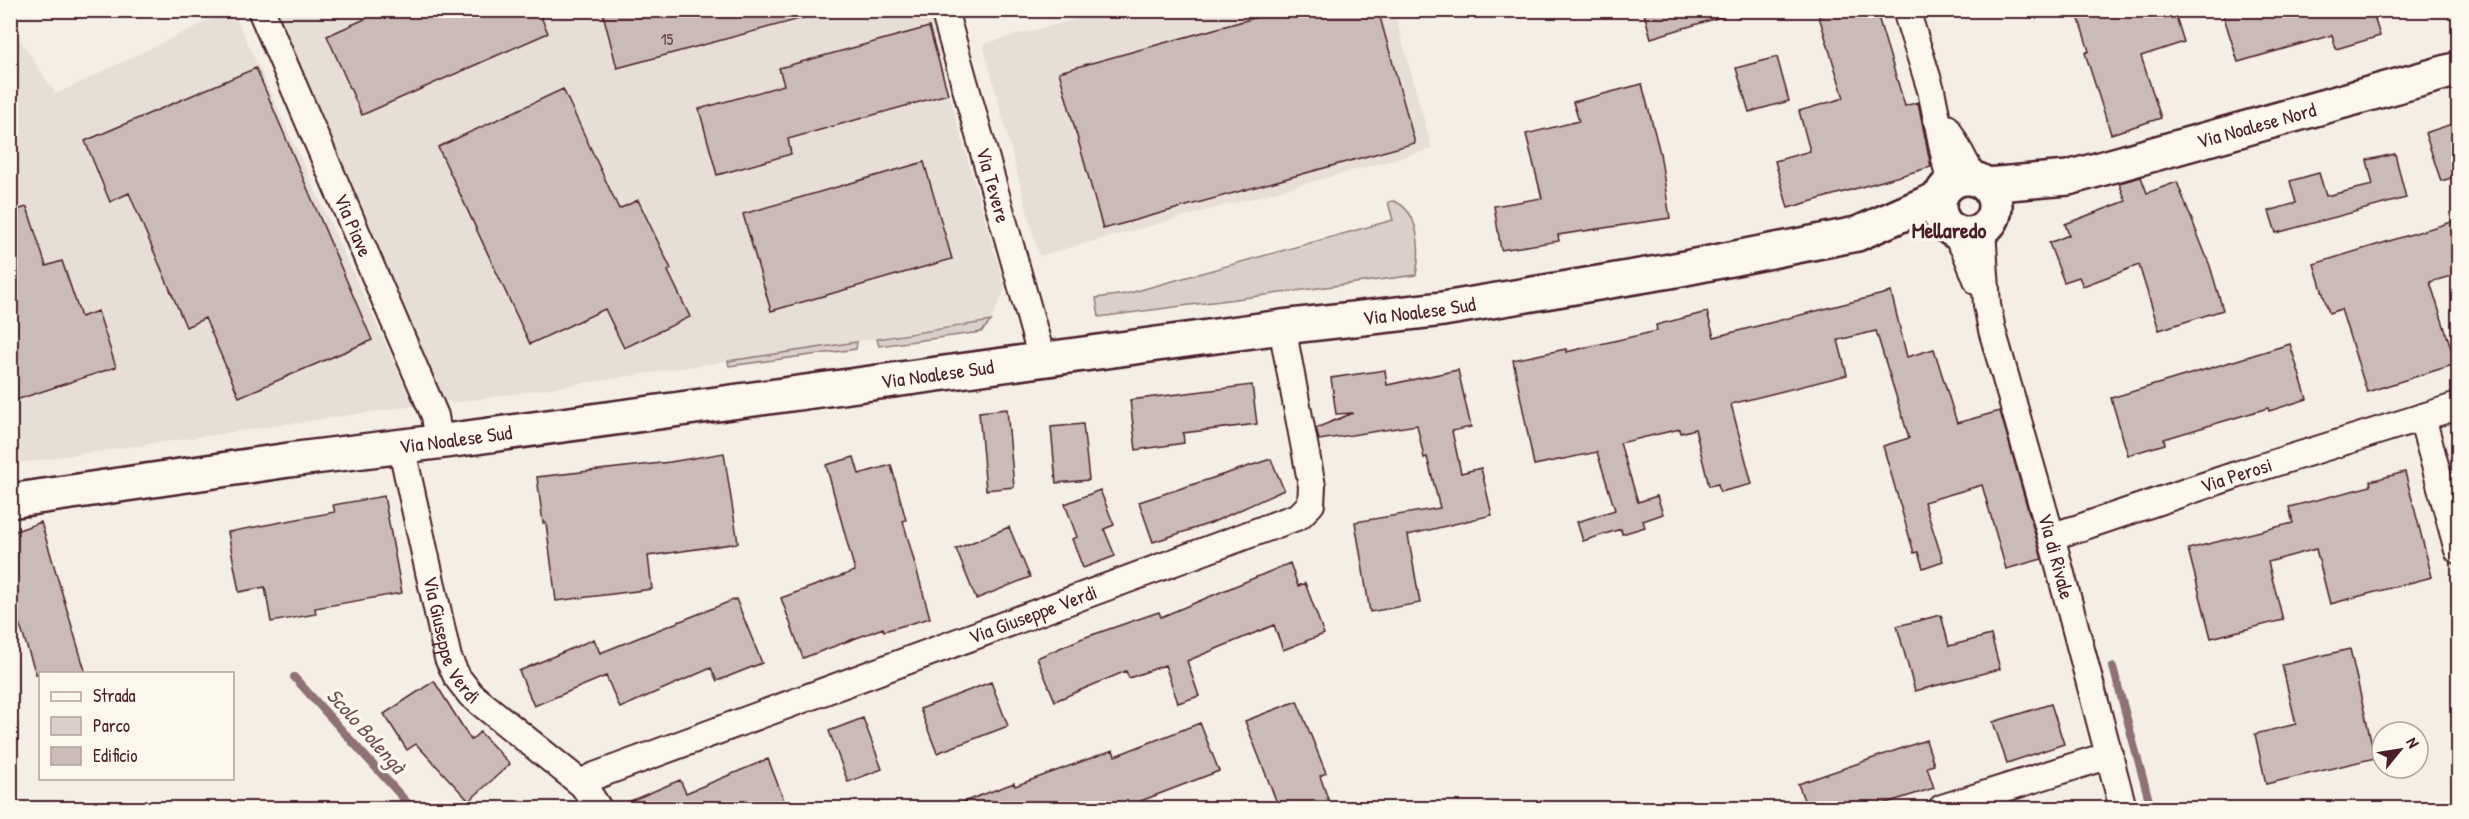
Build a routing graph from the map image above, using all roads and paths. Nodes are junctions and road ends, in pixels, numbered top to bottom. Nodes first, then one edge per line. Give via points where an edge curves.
1 (261, 10) edge
2 (944, 10) edge
3 (1906, 10) edge
4 (2458, 69) edge
5 (1966, 206) junction
6 (1282, 327) junction
7 (1042, 359) junction
8 (2458, 406) edge
9 (2422, 417) junction
10 (439, 441) junction
11 (401, 445) junction
12 (10, 501) edge
13 (2051, 536) junction
14 (2458, 550) edge
15 (2110, 756) junction
16 (583, 785) junction
17 (598, 808) edge
18 (1942, 808) edge
19 (2123, 808) edge

1 - 10 street, Via Piave via 435,416
2 - 7 street, Via Tevere
3 - 5 street
4 - 5 main road, Via Noalese Nord
5 - 6 main road, Via Noalese Sud via 1863,232 1670,271 1454,308
5 - 13 street, Via di Rivale via 1987,305
6 - 7 main road, Via Noalese Sud
6 - 16 street, Via Giuseppe Verdi via 1312,486 1311,504 1299,516 592,777
7 - 10 main road, Via Noalese Sud
8 - 9 street, Via Perosi
9 - 13 street, Via Perosi
9 - 14 street
10 - 11 main road, Via Noalese Sud
11 - 12 main road, Via Noalese Sud
11 - 16 street, Via Giuseppe Verdi via 448,657 457,677 471,694
13 - 15 street, Via di Rivale
15 - 18 street
15 - 19 street, Via di Rivale
16 - 17 street, Via Giuseppe Verdi

